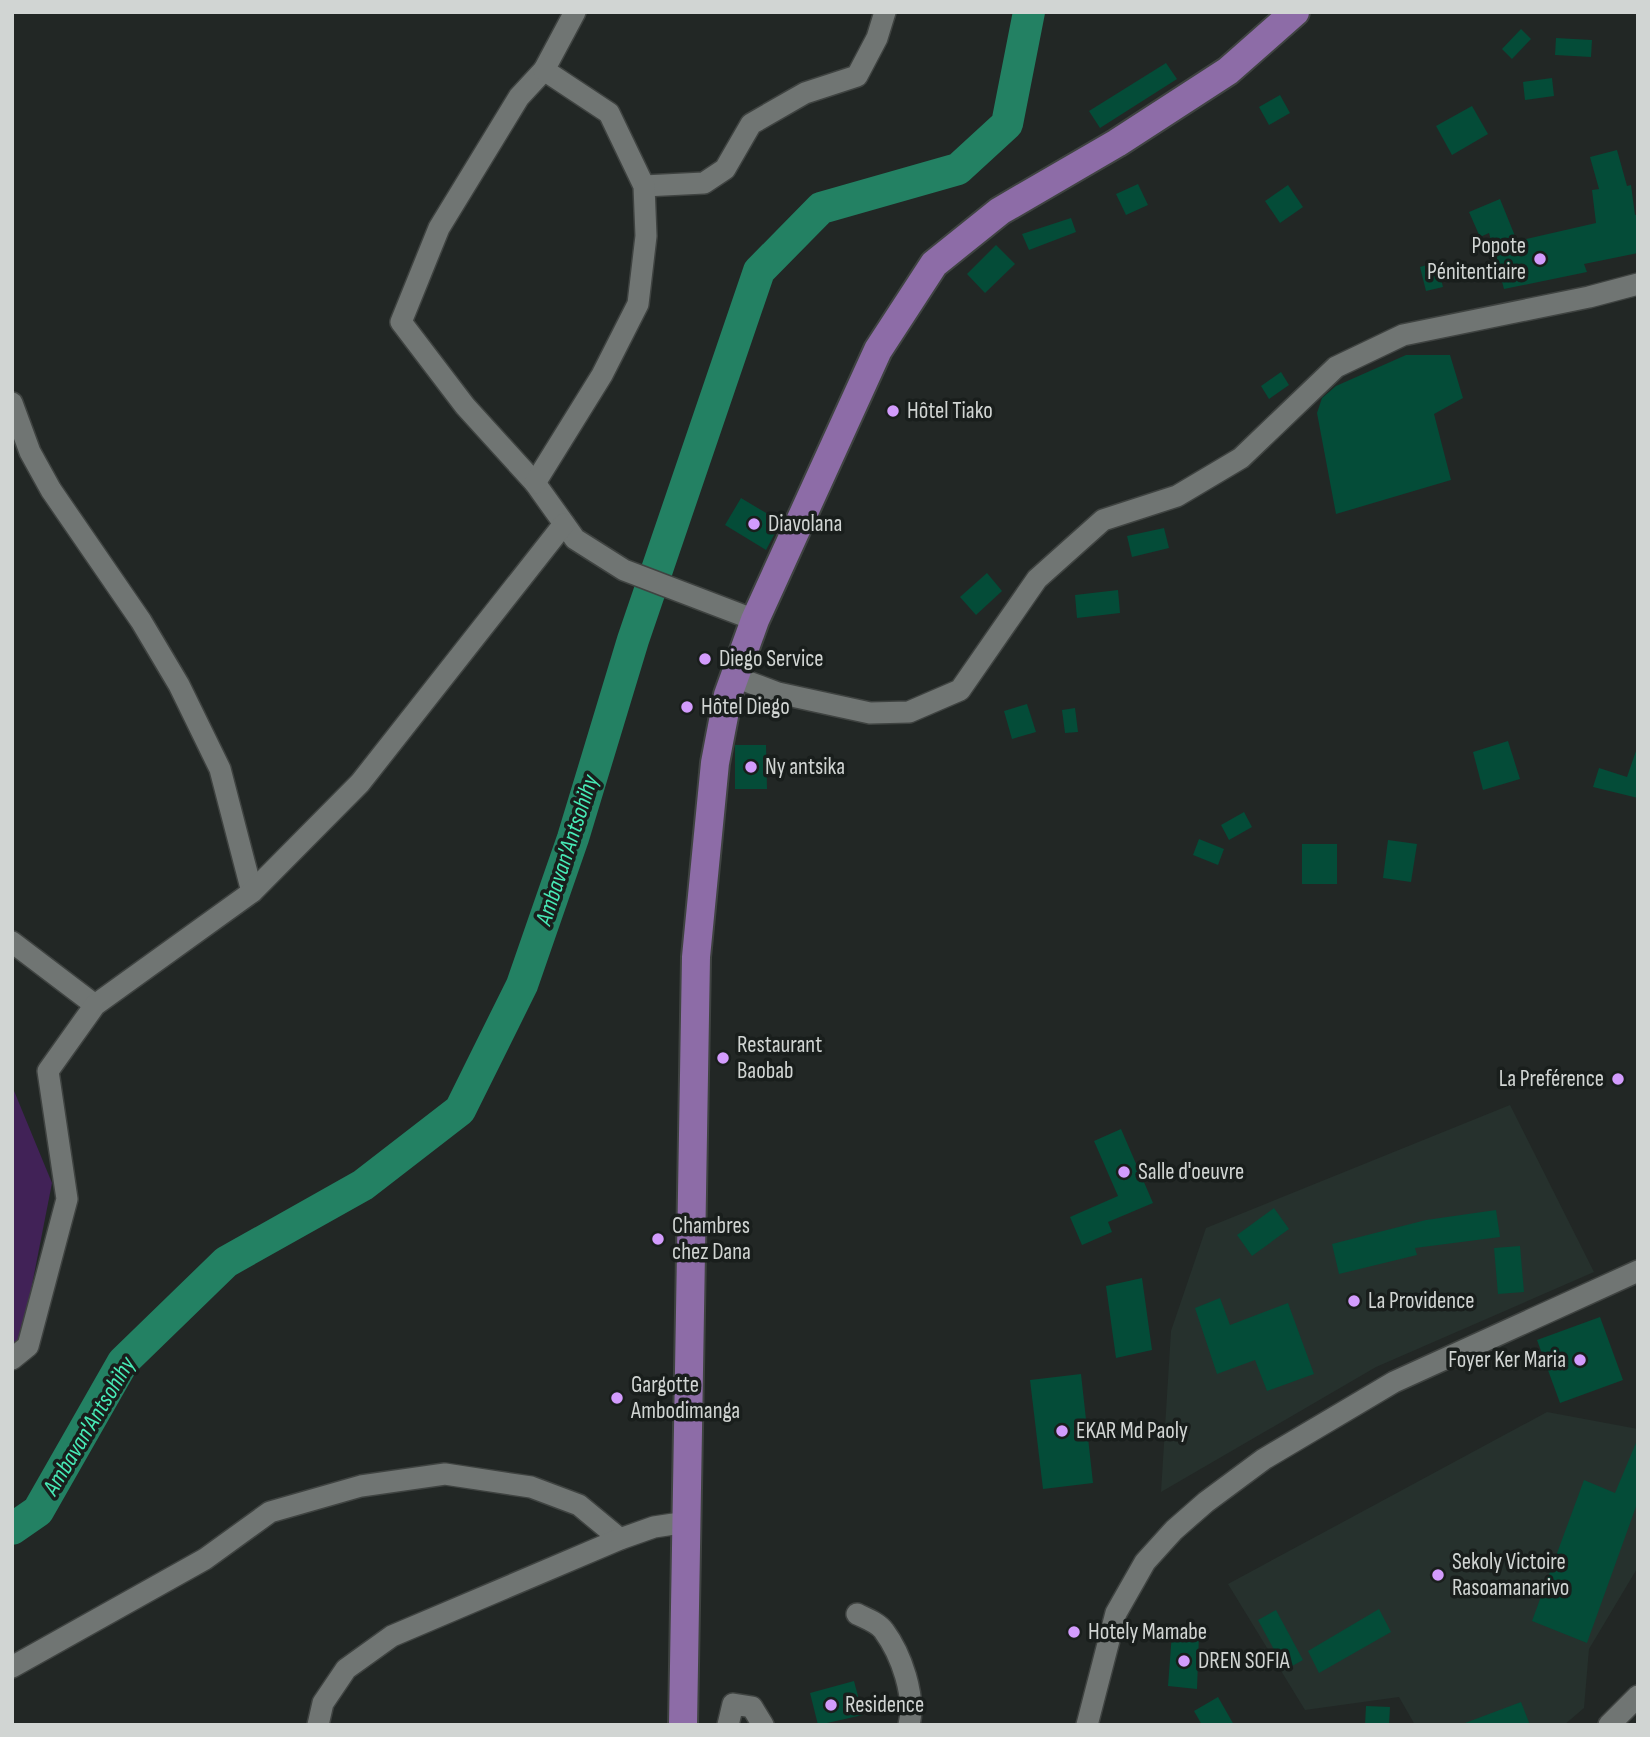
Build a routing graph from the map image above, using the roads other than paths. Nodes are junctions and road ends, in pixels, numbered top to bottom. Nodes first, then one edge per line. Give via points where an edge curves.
1 (575, 12) edge
2 (885, 12) edge
3 (1295, 12) edge
4 (544, 70) junction
5 (644, 186) junction
6 (1638, 284) edge
7 (12, 403) edge
8 (535, 483) junction
9 (564, 524) junction
10 (755, 620) junction
11 (735, 677) junction
12 (252, 892) junction
13 (12, 942) edge
14 (95, 1005) junction
15 (1638, 1271) edge
16 (12, 1359) edge
17 (687, 1522) junction
18 (620, 1539) junction
19 (857, 1614) dead end
20 (12, 1667) edge
21 (1638, 1696) edge
22 (317, 1725) edge
23 (683, 1725) edge
24 (728, 1725) edge
25 (763, 1725) edge
26 (909, 1725) edge
27 (1087, 1725) edge
28 (1609, 1725) edge

1 - 4 street
2 - 5 street via 857,76 805,93 751,124 725,169 704,183
3 - 10 main road via 1228,71 1000,211 934,264 878,350
4 - 5 street via 609,113
4 - 8 street via 519,97 439,228 401,322 465,405
5 - 8 street via 646,236 638,304 602,375
6 - 11 street via 1404,335 1336,367 1241,458 1177,496 1103,520 1037,579 960,690 909,712 870,713 778,693
7 - 12 street via 30,452 51,490 179,685 220,769
8 - 9 street
9 - 10 street via 575,539 624,570
9 - 12 street via 360,783
10 - 11 main road
11 - 17 main road via 715,763 696,957
12 - 14 street
13 - 14 street
14 - 16 street via 48,1071 67,1199 28,1346
15 - 27 street via 1394,1382 1264,1459 1206,1502 1145,1562 1116,1613
17 - 18 street
17 - 23 main road
18 - 20 street via 579,1505 531,1487 445,1474 362,1486 270,1512 205,1559
18 - 22 street via 392,1636 346,1669 323,1703
19 - 26 street via 883,1629 904,1670 912,1714
21 - 28 street
24 - 25 street via 733,1704 752,1707

